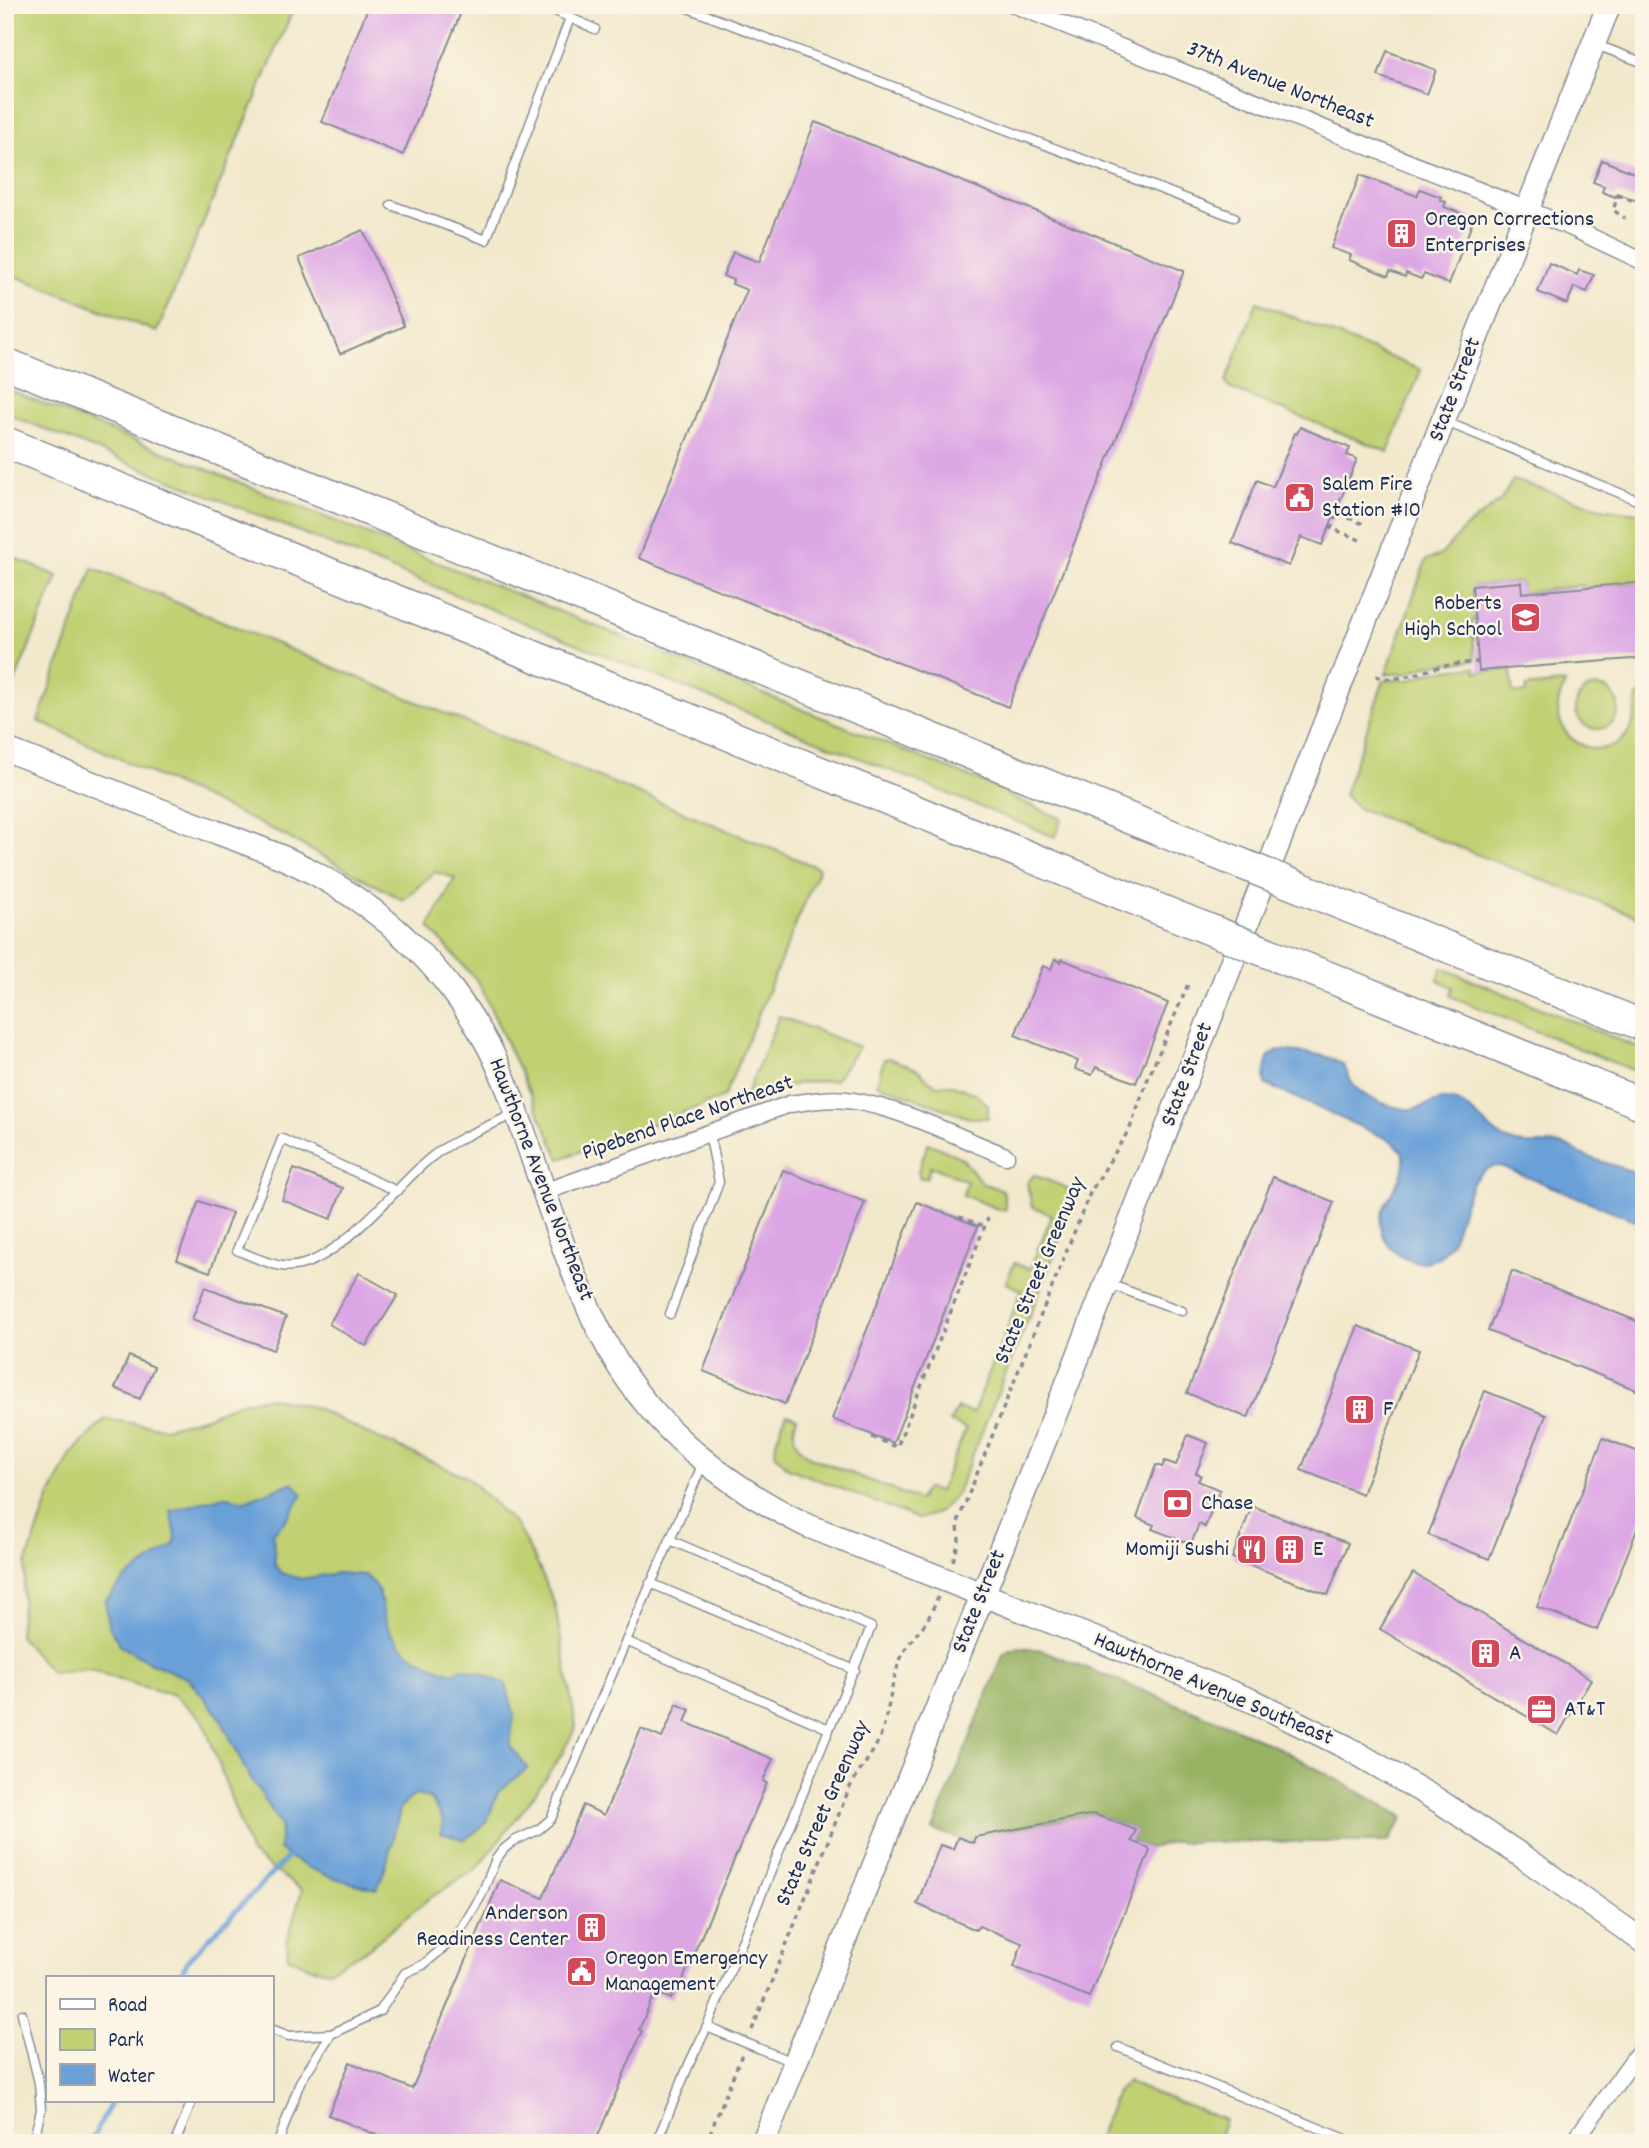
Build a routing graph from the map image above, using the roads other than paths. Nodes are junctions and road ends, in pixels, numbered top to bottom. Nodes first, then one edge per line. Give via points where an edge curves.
1 (542, 5) edge
2 (680, 5) edge
3 (1015, 5) edge
4 (1609, 5) edge
5 (570, 18) junction
6 (595, 29) dead end
7 (1593, 44) junction
8 (1644, 62) edge
9 (391, 205) dead end
10 (1527, 210) junction
11 (1234, 217) dead end
12 (1644, 262) edge
13 (5, 363) edge
14 (1443, 421) junction
15 (5, 442) edge
16 (1644, 503) edge
17 (5, 749) edge
18 (1644, 1026) edge
19 (1644, 1105) edge
20 (517, 1113) junction
21 (709, 1133) junction
22 (1006, 1156) dead end
23 (397, 1191) junction
24 (544, 1192) junction
25 (1107, 1283) junction
26 (1182, 1311) dead end
27 (670, 1314) dead end
28 (704, 1460) junction
29 (670, 1540) junction
30 (650, 1583) junction
31 (984, 1594) junction
32 (626, 1641) junction
33 (855, 1670) junction
34 (829, 1729) junction
35 (1644, 1942) edge
36 (22, 2014) dead end
37 (707, 2027) junction
38 (273, 2030) edge
39 (331, 2034) junction
40 (1644, 2045) edge
41 (1118, 2047) dead end
42 (795, 2063) junction
43 (192, 2102) edge
44 (33, 2143) edge
45 (175, 2143) edge
46 (278, 2143) edge
47 (656, 2143) edge
48 (763, 2143) edge
49 (1356, 2143) edge
50 (1573, 2143) edge

1 - 5 lane
2 - 11 lane
3 - 10 street, 37th Avenue Northeast
4 - 7 main road, State Street
5 - 6 lane
5 - 9 lane via 485,240
7 - 8 lane
7 - 10 main road, State Street
10 - 12 street, 37th Avenue Northeast
10 - 14 main road, State Street
13 - 18 highway, bridge
14 - 16 lane
14 - 25 main road, State Street
15 - 19 highway, bridge
17 - 20 main road, Hawthorne Avenue Northeast via 288,861 367,908 404,937 473,1020
20 - 23 lane via 430,1158
20 - 24 main road, Hawthorne Avenue Northeast
21 - 22 street, Pipebend Place Northeast via 790,1104 854,1101 895,1112
21 - 24 street, Pipebend Place Northeast
21 - 27 lane via 719,1182
23 - 23 lane via 347,1240 311,1263 283,1267 237,1251 282,1139
24 - 28 main road, Hawthorne Avenue Northeast via 611,1353 645,1402
25 - 26 lane
25 - 31 main road, State Street
28 - 29 lane
28 - 31 main road, Hawthorne Avenue Northeast via 739,1488 793,1518
29 - 30 lane
29 - 33 lane via 871,1627
30 - 32 lane
30 - 33 lane
31 - 35 main road, Hawthorne Avenue Southeast via 1255,1702 1346,1747 1504,1843
31 - 42 main road, State Street
32 - 34 lane
32 - 39 lane via 551,1819 504,1849 457,1936 423,1965 405,1973 380,2011
33 - 34 lane
34 - 37 lane
36 - 44 lane via 39,2083 41,2110
37 - 42 lane
37 - 47 lane
38 - 39 lane via 289,2036
39 - 46 lane via 300,2082
40 - 50 street
41 - 49 lane
42 - 48 main road, State Street
43 - 45 lane

